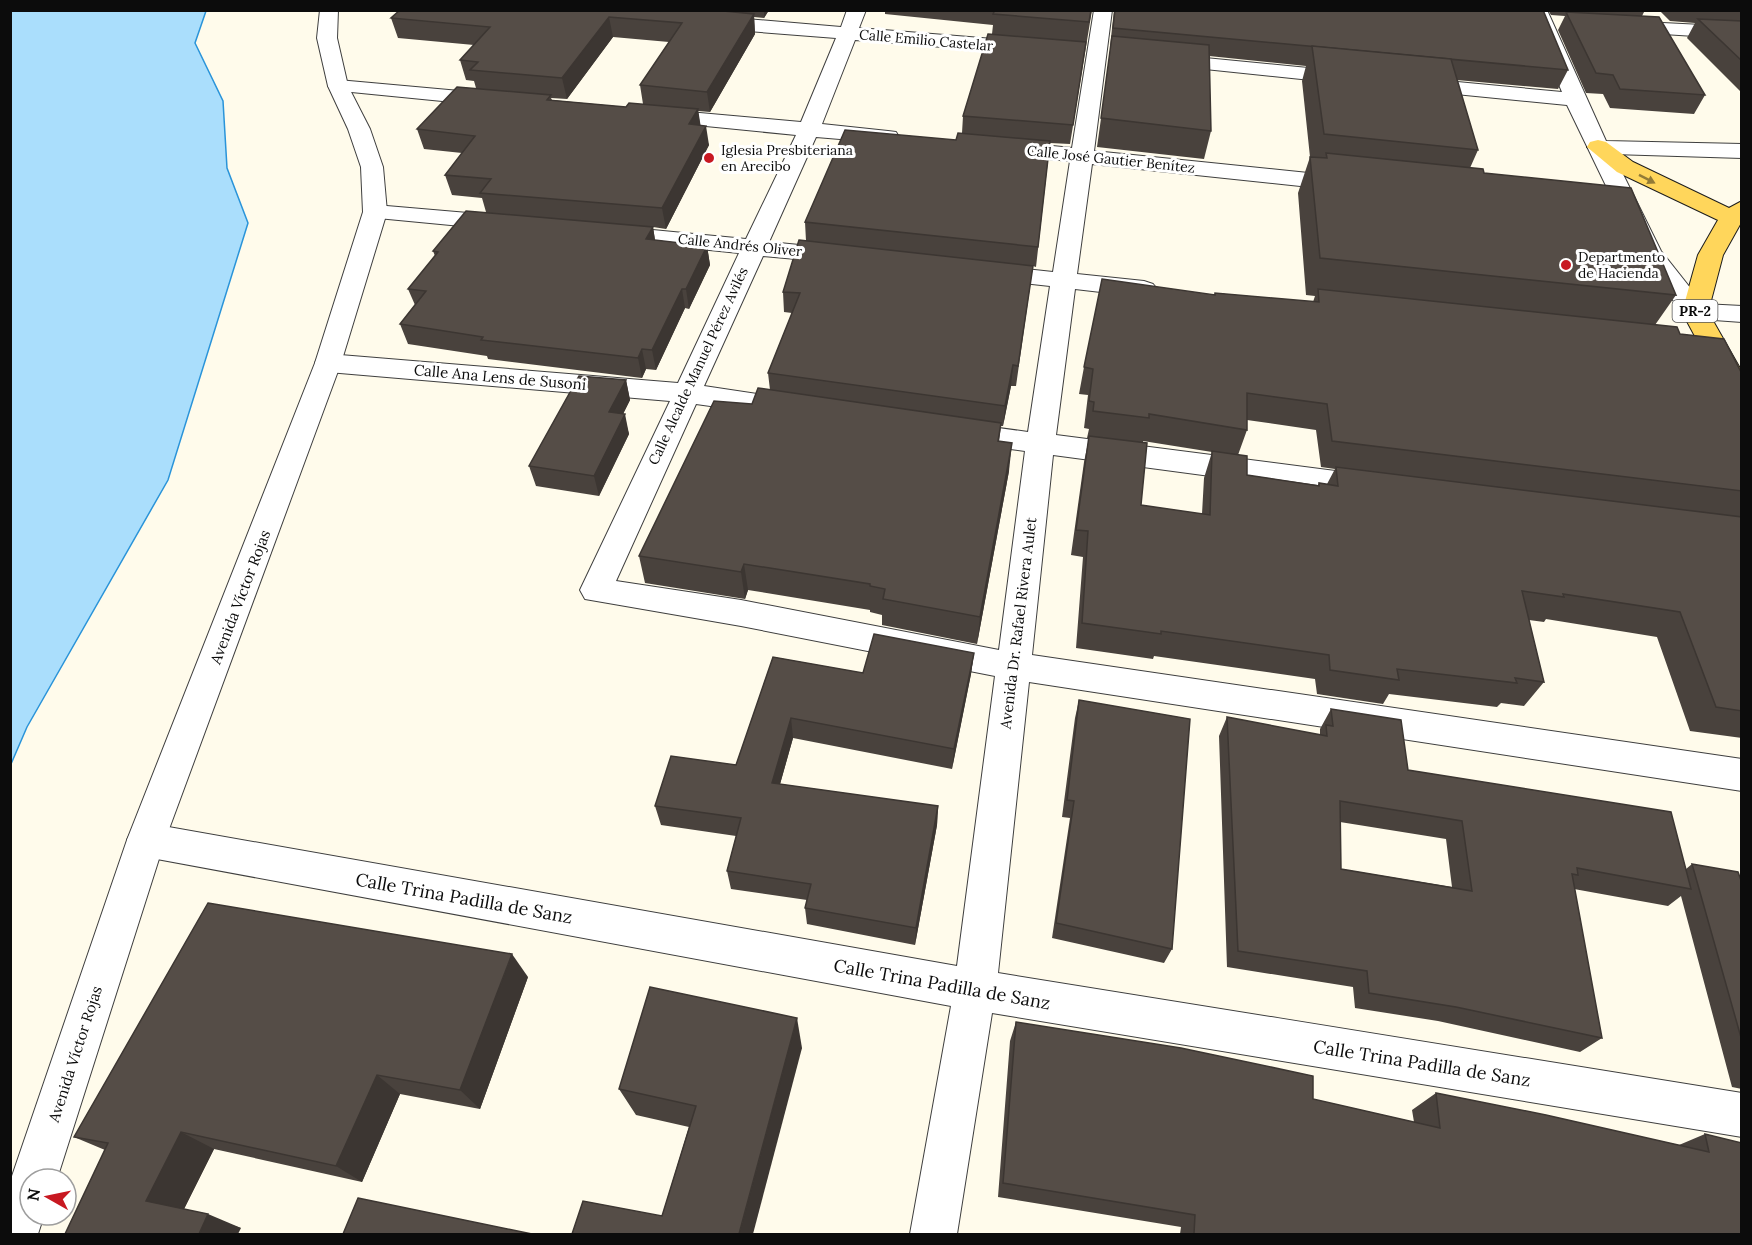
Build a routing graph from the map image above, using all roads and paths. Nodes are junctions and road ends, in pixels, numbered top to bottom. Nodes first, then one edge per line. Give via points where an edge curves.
1 (328, 10) edge
2 (1103, 10) edge
3 (1548, 19) edge
4 (694, 21) edge
5 (852, 22) edge
6 (1602, 26) edge
7 (1742, 33) edge
8 (1049, 50) edge
9 (1148, 59) edge
10 (1365, 79) edge
11 (1400, 83) edge
12 (338, 86) junction
13 (1575, 99) junction
14 (518, 102) edge
15 (634, 113) edge
16 (809, 129) junction
17 (904, 138) edge
18 (987, 146) edge
19 (1598, 147) junction
20 (1742, 151) edge
21 (1083, 156) junction
22 (1363, 186) edge
23 (375, 212) junction
24 (1609, 212) edge
25 (1736, 213) edge
26 (1632, 214) junction
27 (526, 225) edge
28 (586, 231) edge
29 (753, 246) junction
30 (868, 259) edge
31 (960, 269) edge
32 (1064, 280) junction
33 (1170, 291) edge
34 (1695, 312) junction
35 (1742, 314) edge
36 (328, 363) junction
37 (686, 393) junction
38 (1742, 398) edge
39 (828, 414) edge
40 (934, 429) edge
41 (1040, 444) junction
42 (1395, 490) edge
43 (1012, 666) junction
44 (1742, 775) edge
45 (146, 840) junction
46 (975, 990) junction
47 (1742, 1115) edge
48 (38, 1167) edge
49 (933, 1234) edge

1 - 12 street, Avenida Víctor Rojas via 327,38
2 - 21 street, Avenida Dr. Rafael Rivera Aulet
3 - 13 street
4 - 5 street, Calle Emilio Castelar
5 - 8 street, Calle Emilio Castelar
5 - 16 street, Calle Alcalde Manuel Pérez Avilés
6 - 7 street
9 - 10 street
11 - 13 street
12 - 14 street
12 - 23 street, Avenida Víctor Rojas via 372,168
13 - 19 street
15 - 16 street
16 - 17 street
16 - 29 street, Calle Alcalde Manuel Pérez Avilés
18 - 21 street, Calle José Gautier Benítez
19 - 20 street
19 -> 25 main road via 1625,167
19 - 26 street
21 - 22 street, Calle José Gautier Benítez
21 - 32 street, Avenida Dr. Rafael Rivera Aulet
23 - 27 street
23 - 36 street, Avenida Víctor Rojas
24 - 26 street
25 - 34 main road, PR-2 via 1710,255
26 - 34 street via 1650,252
28 - 29 street, Calle Andrés Oliver
29 - 30 street, Calle Andrés Oliver
29 - 37 street, Calle Alcalde Manuel Pérez Avilés
31 - 32 street
32 - 33 street
32 - 41 street, Avenida Dr. Rafael Rivera Aulet
34 - 35 street
34 - 38 main road, PR-2 via 1701,348
36 - 37 street, Calle Ana Lens de Susoni
36 - 45 street, Avenida Víctor Rojas
37 - 39 street, Calle Ana Lens de Susoni
37 - 43 street, Calle Alcalde Manuel Pérez Avilés via 596,590 741,613
40 - 41 street
41 - 42 street
41 - 43 street, Avenida Dr. Rafael Rivera Aulet
43 - 44 street
43 - 46 street, Avenida Dr. Rafael Rivera Aulet
45 - 46 street, Calle Trina Padilla de Sanz
45 - 48 street, Avenida Víctor Rojas
46 - 47 street, Calle Trina Padilla de Sanz
46 - 49 street, Avenida Dr. Rafael Rivera Aulet

